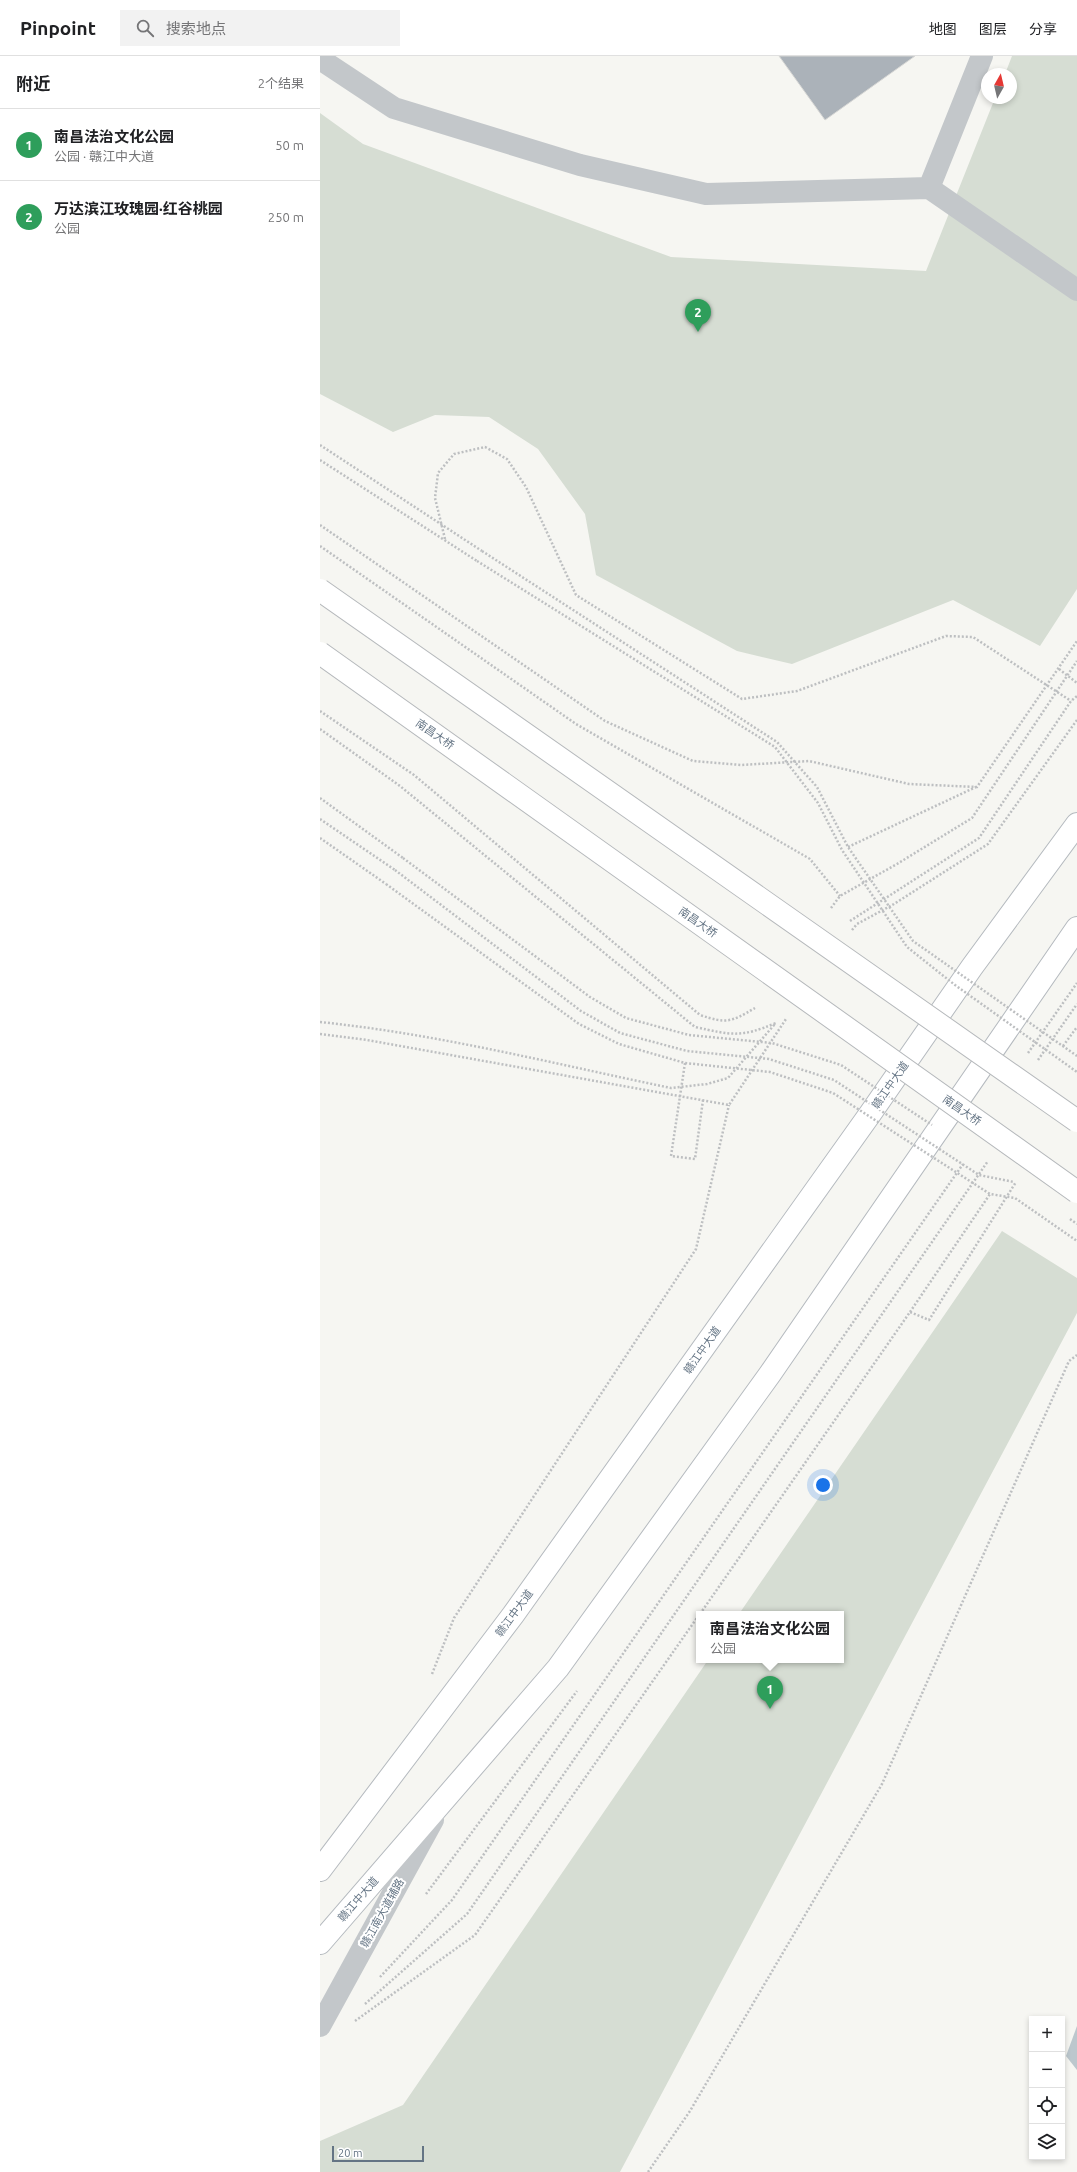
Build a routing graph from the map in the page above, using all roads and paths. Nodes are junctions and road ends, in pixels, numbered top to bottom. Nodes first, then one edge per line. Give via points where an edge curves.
1 (982, 56) edge
2 (320, 59) edge
3 (929, 188) junction
4 (1077, 290) edge
5 (320, 445) edge
6 (320, 460) edge
7 (320, 525) edge
8 (442, 526) junction
9 (445, 539) junction
10 (320, 546) edge
11 (320, 590) edge
12 (1077, 641) edge
13 (320, 653) edge
14 (1077, 661) edge
15 (1058, 670) junction
16 (1067, 676) junction
17 (1077, 683) edge
18 (1047, 685) junction
19 (1057, 692) junction
20 (1077, 696) edge
21 (1071, 701) junction
22 (320, 711) edge
23 (320, 729) edge
24 (977, 787) junction
25 (320, 798) edge
26 (320, 819) edge
27 (1077, 824) edge
28 (320, 838) edge
29 (848, 847) junction
30 (840, 896) junction
31 (831, 908) dead end
32 (850, 921) dead end
33 (1077, 928) edge
34 (1077, 1004) edge
35 (755, 1008) dead end
36 (320, 1022) edge
37 (1077, 1027) edge
38 (1063, 1046) junction
39 (1077, 1056) edge
40 (1036, 1062) dead end
41 (685, 1063) junction
42 (1077, 1072) edge
43 (703, 1100) dead end
44 (729, 1105) dead end
45 (1077, 1121) edge
46 (934, 1126) dead end
47 (981, 1157) dead end
48 (963, 1164) junction
49 (957, 1173) junction
50 (979, 1175) junction
51 (1019, 1177) dead end
52 (973, 1183) junction
53 (1018, 1183) dead end
54 (1077, 1192) edge
55 (990, 1194) junction
56 (1064, 1215) dead end
57 (1077, 1224) edge
58 (1077, 1241) edge
59 (910, 1312) junction
60 (1077, 1355) edge
61 (701, 1611) edge
62 (696, 1618) edge
63 (431, 1677) dead end
64 (443, 1800) junction
65 (320, 1870) edge
66 (320, 1943) edge
67 (378, 1978) dead end
68 (361, 2007) dead end
69 (352, 2023) dead end
70 (320, 2026) edge
71 (648, 2172) edge

1 - 3 street
2 - 3 street via 394,108 580,165 706,194
3 - 4 street
5 - 8 path
6 - 9 path
7 - 24 path via 604,721 694,761 741,765 809,761 909,784
8 - 9 path
8 - 18 path via 435,498 438,474 454,454 485,447 507,459 526,487 576,596 742,699 798,691 946,636 973,637
8 - 29 path, bridge via 777,742 817,787
9 - 42 path, bridge via 775,747 818,802 842,850 907,947 955,985
10 - 30 path via 576,724 810,859
11 - 45 main road, bridge
12 - 15 path
13 - 54 main road, 南昌大桥, bridge
14 - 16 path
15 - 16 path
15 - 18 path
16 - 17 path
16 - 19 path
18 - 19 path
18 - 24 path
19 - 21 path
19 - 30 path via 972,818
20 - 21 path
21 - 32 path via 979,838
22 - 35 path via 414,775 700,1015 718,1022 734,1020
23 - 36 path via 400,786 695,1027 731,1035 754,1032 776,1023 728,1078 707,1084 671,1088 423,1037
24 - 29 path
25 - 46 path, bridge via 590,997 626,1018 689,1035 772,1043 841,1065
26 - 48 path, bridge via 395,870 581,1011 620,1033 687,1051 769,1059 834,1080
27 - 65 main road, 赣江中大道 via 972,967 513,1615
28 - 41 path, bridge via 579,1024 619,1044
29 - 38 path, bridge via 913,941
30 - 31 path
33 - 64 main road, 赣江中大道 via 770,1374 558,1668
34 - 40 path
37 - 38 path
38 - 39 path, bridge
41 - 43 path, bridge via 671,1156 694,1159
41 - 49 path, bridge via 770,1072 833,1093
44 - 63 path via 696,1249 454,1618
47 - 50 path via 988,1161
48 - 49 path, bridge
48 - 50 path, bridge
49 - 52 path, bridge
49 - 67 path via 452,1900
50 - 52 path, bridge
50 - 53 path, bridge
51 - 59 path via 929,1320
52 - 55 path, bridge
52 - 68 path via 467,1914
55 - 58 path, bridge via 1015,1198
55 - 59 path
56 - 57 path, bridge
59 - 61 path
60 - 71 path via 1069,1361 882,1784 690,2111
62 - 69 path via 475,1935
64 - 66 main road, 赣江中大道
64 - 70 street, 赣江南大道辅路

